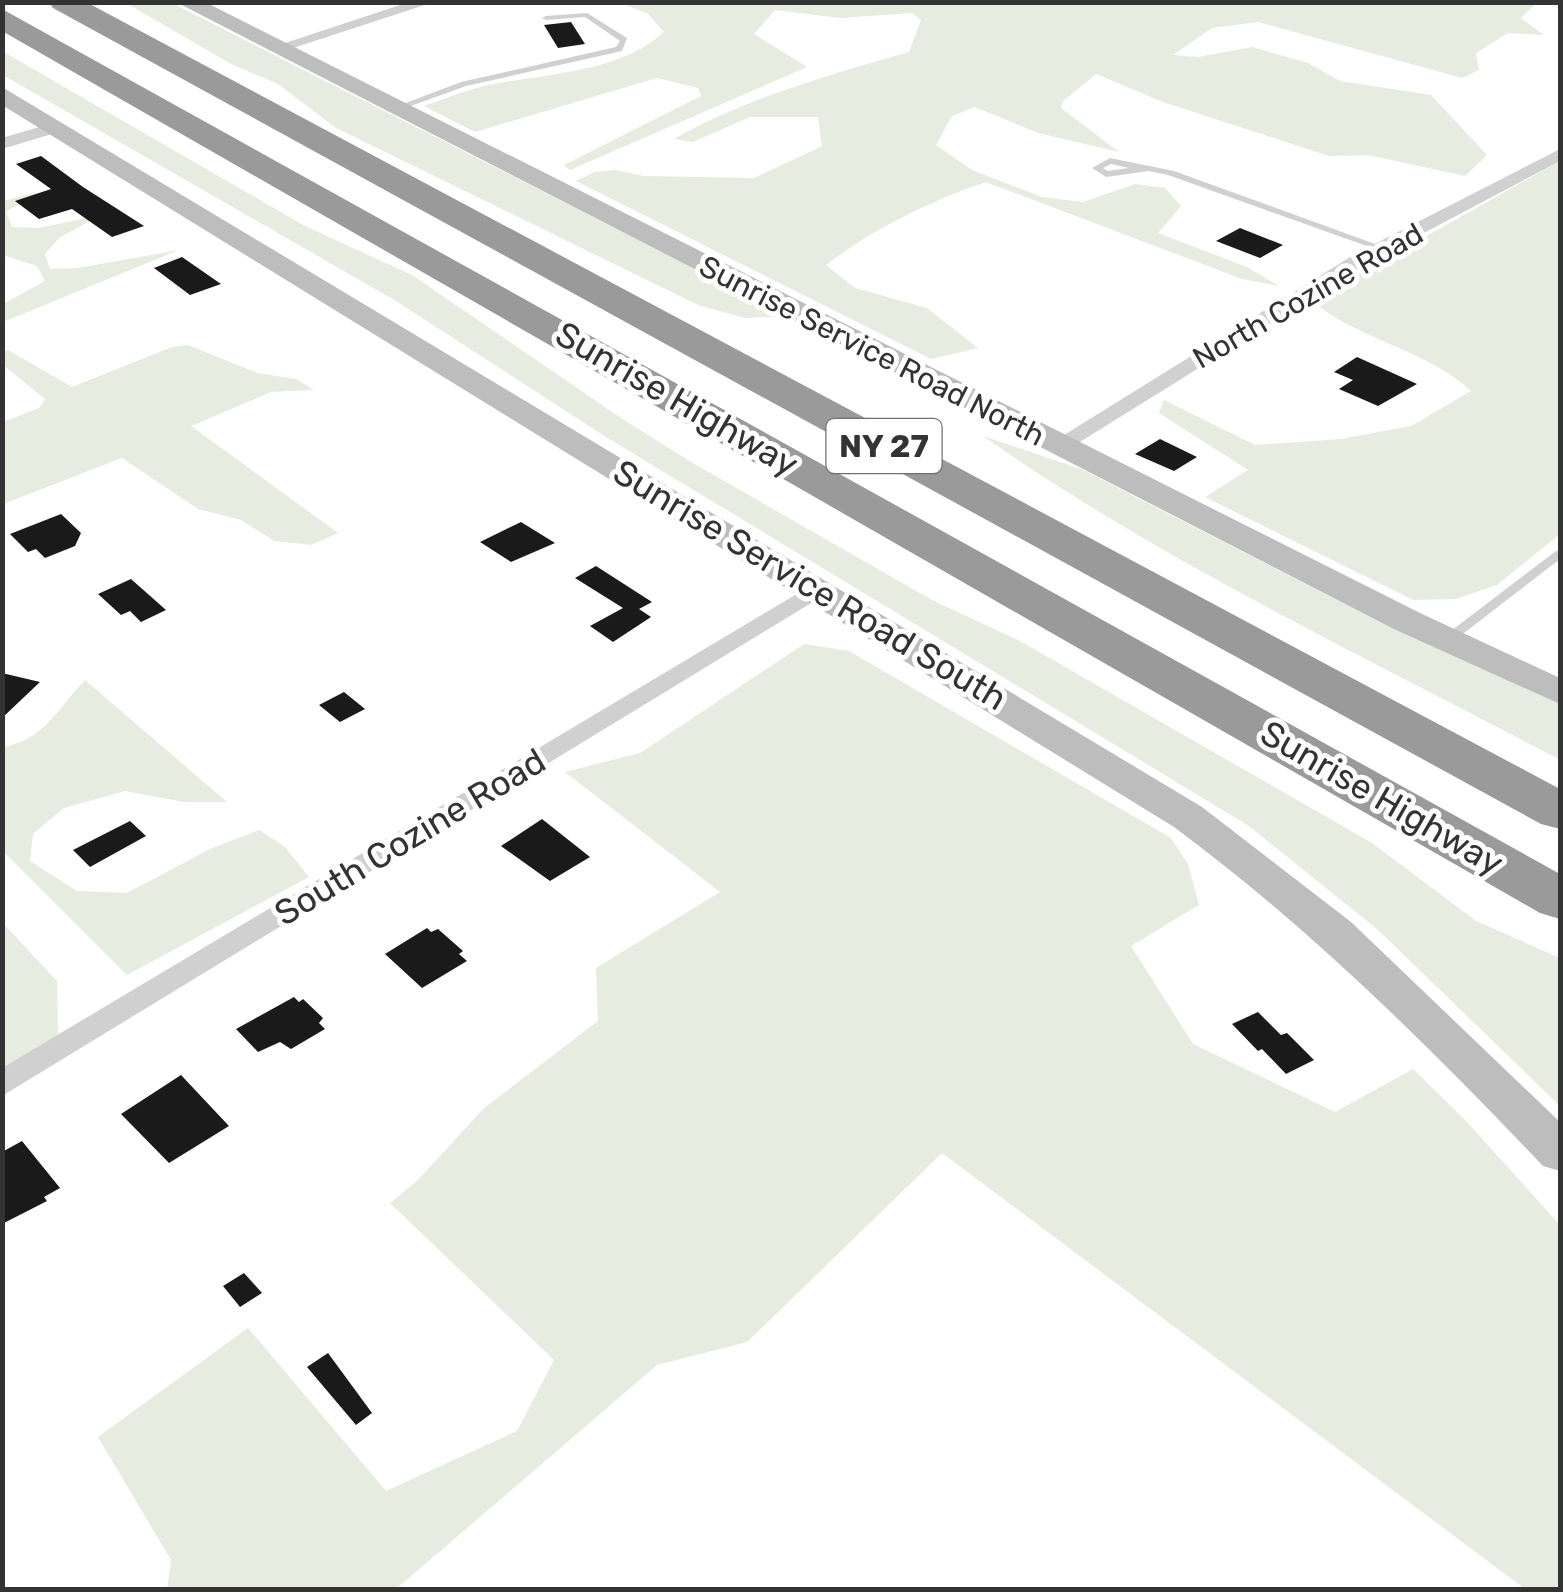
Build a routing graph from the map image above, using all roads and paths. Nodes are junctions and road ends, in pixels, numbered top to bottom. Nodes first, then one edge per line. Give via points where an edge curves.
1 (62, 2) edge
2 (90, 2) edge
3 (186, 2) edge
4 (427, 2) edge
5 (2, 18) edge
6 (546, 18) dead end
7 (2, 32) edge
8 (275, 49) junction
9 (152, 50) junction
10 (130, 90) junction
11 (2, 94) edge
12 (394, 110) junction
13 (56, 126) junction
14 (2, 144) edge
15 (1560, 154) edge
16 (1140, 168) dead end
17 (1381, 248) junction
18 (1059, 446) junction
19 (1560, 554) edge
20 (817, 589) junction
21 (1446, 641) junction
22 (1560, 692) edge
23 (1560, 811) edge
24 (1560, 900) edge
25 (2, 1084) edge
26 (1560, 1152) edge

1 - 9 highway, Sunrise Highway / NY 27
2 - 9 highway
3 - 8 street, Sunrise Service Road North
4 - 8 street
5 - 10 highway, Sunrise Highway / NY 27
6 - 12 lane via 588,16 624,40 619,50 464,84
7 - 10 highway
8 - 12 street, Sunrise Service Road North
9 - 23 highway, Sunrise Highway / NY 27
10 - 24 highway, Sunrise Highway / NY 27
11 - 13 street, Sunrise Service Road South
12 - 18 street, Sunrise Service Road North
13 - 14 street
13 - 20 street, Sunrise Service Road South
15 - 17 street, North Cozine Road
16 - 17 lane
17 - 18 street, North Cozine Road
18 - 21 street, Sunrise Service Road North
19 - 21 lane
20 - 25 street, South Cozine Road
20 - 26 street, Sunrise Service Road South via 1112,768 1261,868 1402,991
21 - 22 street, Sunrise Service Road North

